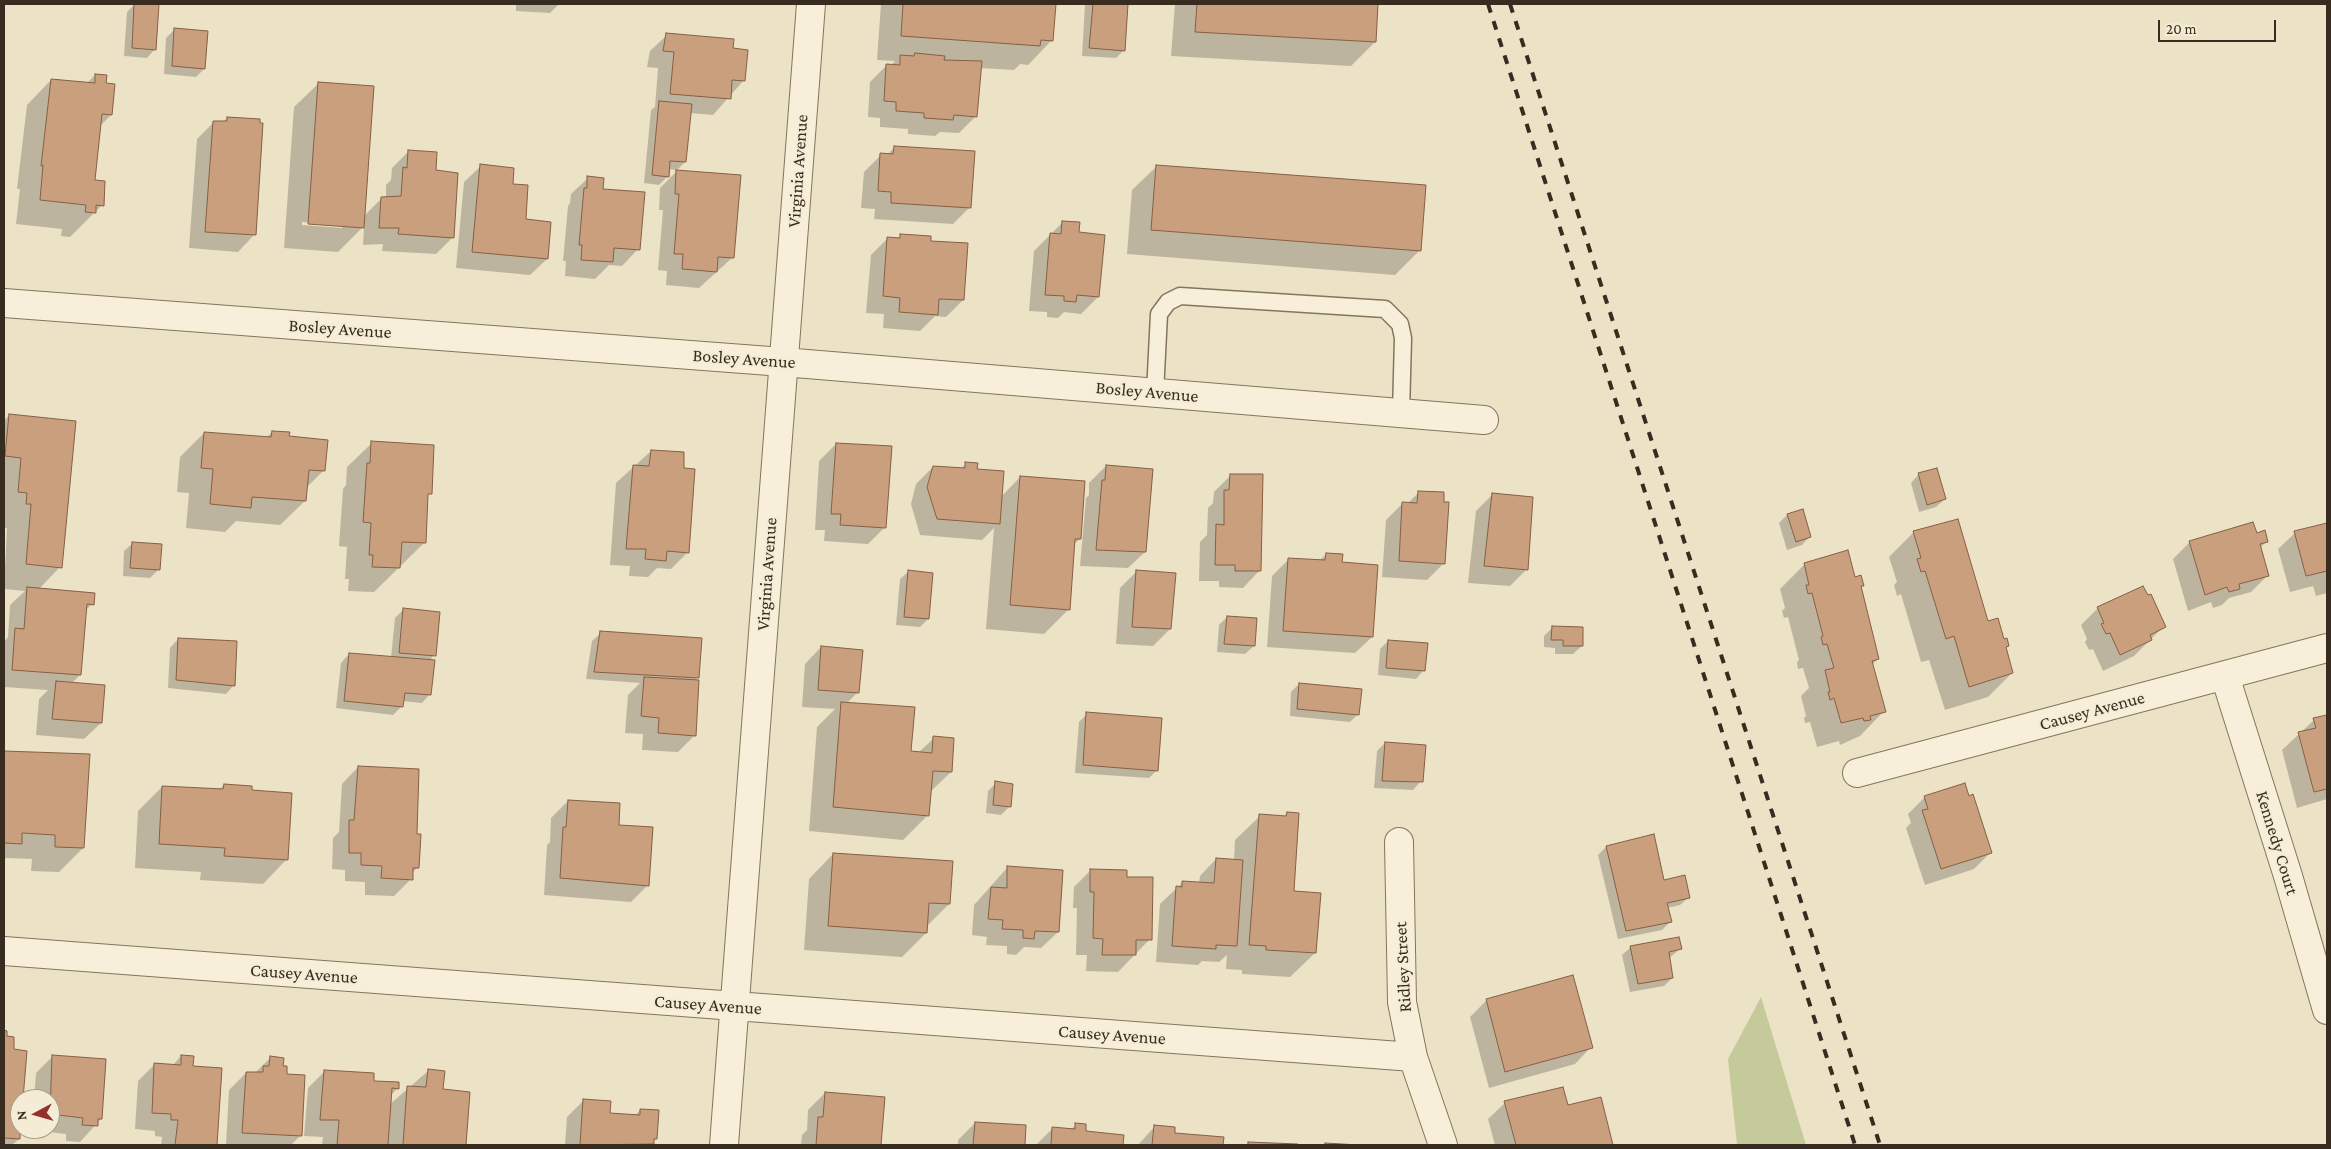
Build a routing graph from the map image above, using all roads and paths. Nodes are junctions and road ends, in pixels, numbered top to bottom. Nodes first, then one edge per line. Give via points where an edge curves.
1 (811, 4) edge
2 (4, 303) edge
3 (783, 362) junction
4 (1155, 393) junction
5 (1402, 413) junction
6 (1484, 420) dead end
7 (2327, 648) edge
8 (2225, 676) junction
9 (1857, 773) dead end
10 (1399, 842) dead end
11 (4, 951) edge
12 (734, 1007) junction
13 (2327, 1010) edge
14 (1413, 1057) junction
15 (724, 1145) edge
16 (1443, 1145) edge

1 - 3 street, Virginia Avenue
2 - 3 street, Bosley Avenue
3 - 4 street, Bosley Avenue
3 - 12 street, Virginia Avenue
4 - 5 street, Bosley Avenue
4 - 5 lane via 1159,314 1168,302 1180,296 1385,308 1400,324 1403,338
5 - 6 street, Bosley Avenue
7 - 8 street, Causey Avenue
8 - 9 street, Causey Avenue
8 - 13 street, Kennedy Court
10 - 14 street, Ridley Street via 1402,1002
11 - 12 street, Causey Avenue
12 - 14 street, Causey Avenue
12 - 15 street, Virginia Avenue
14 - 16 street, Ridley Street

